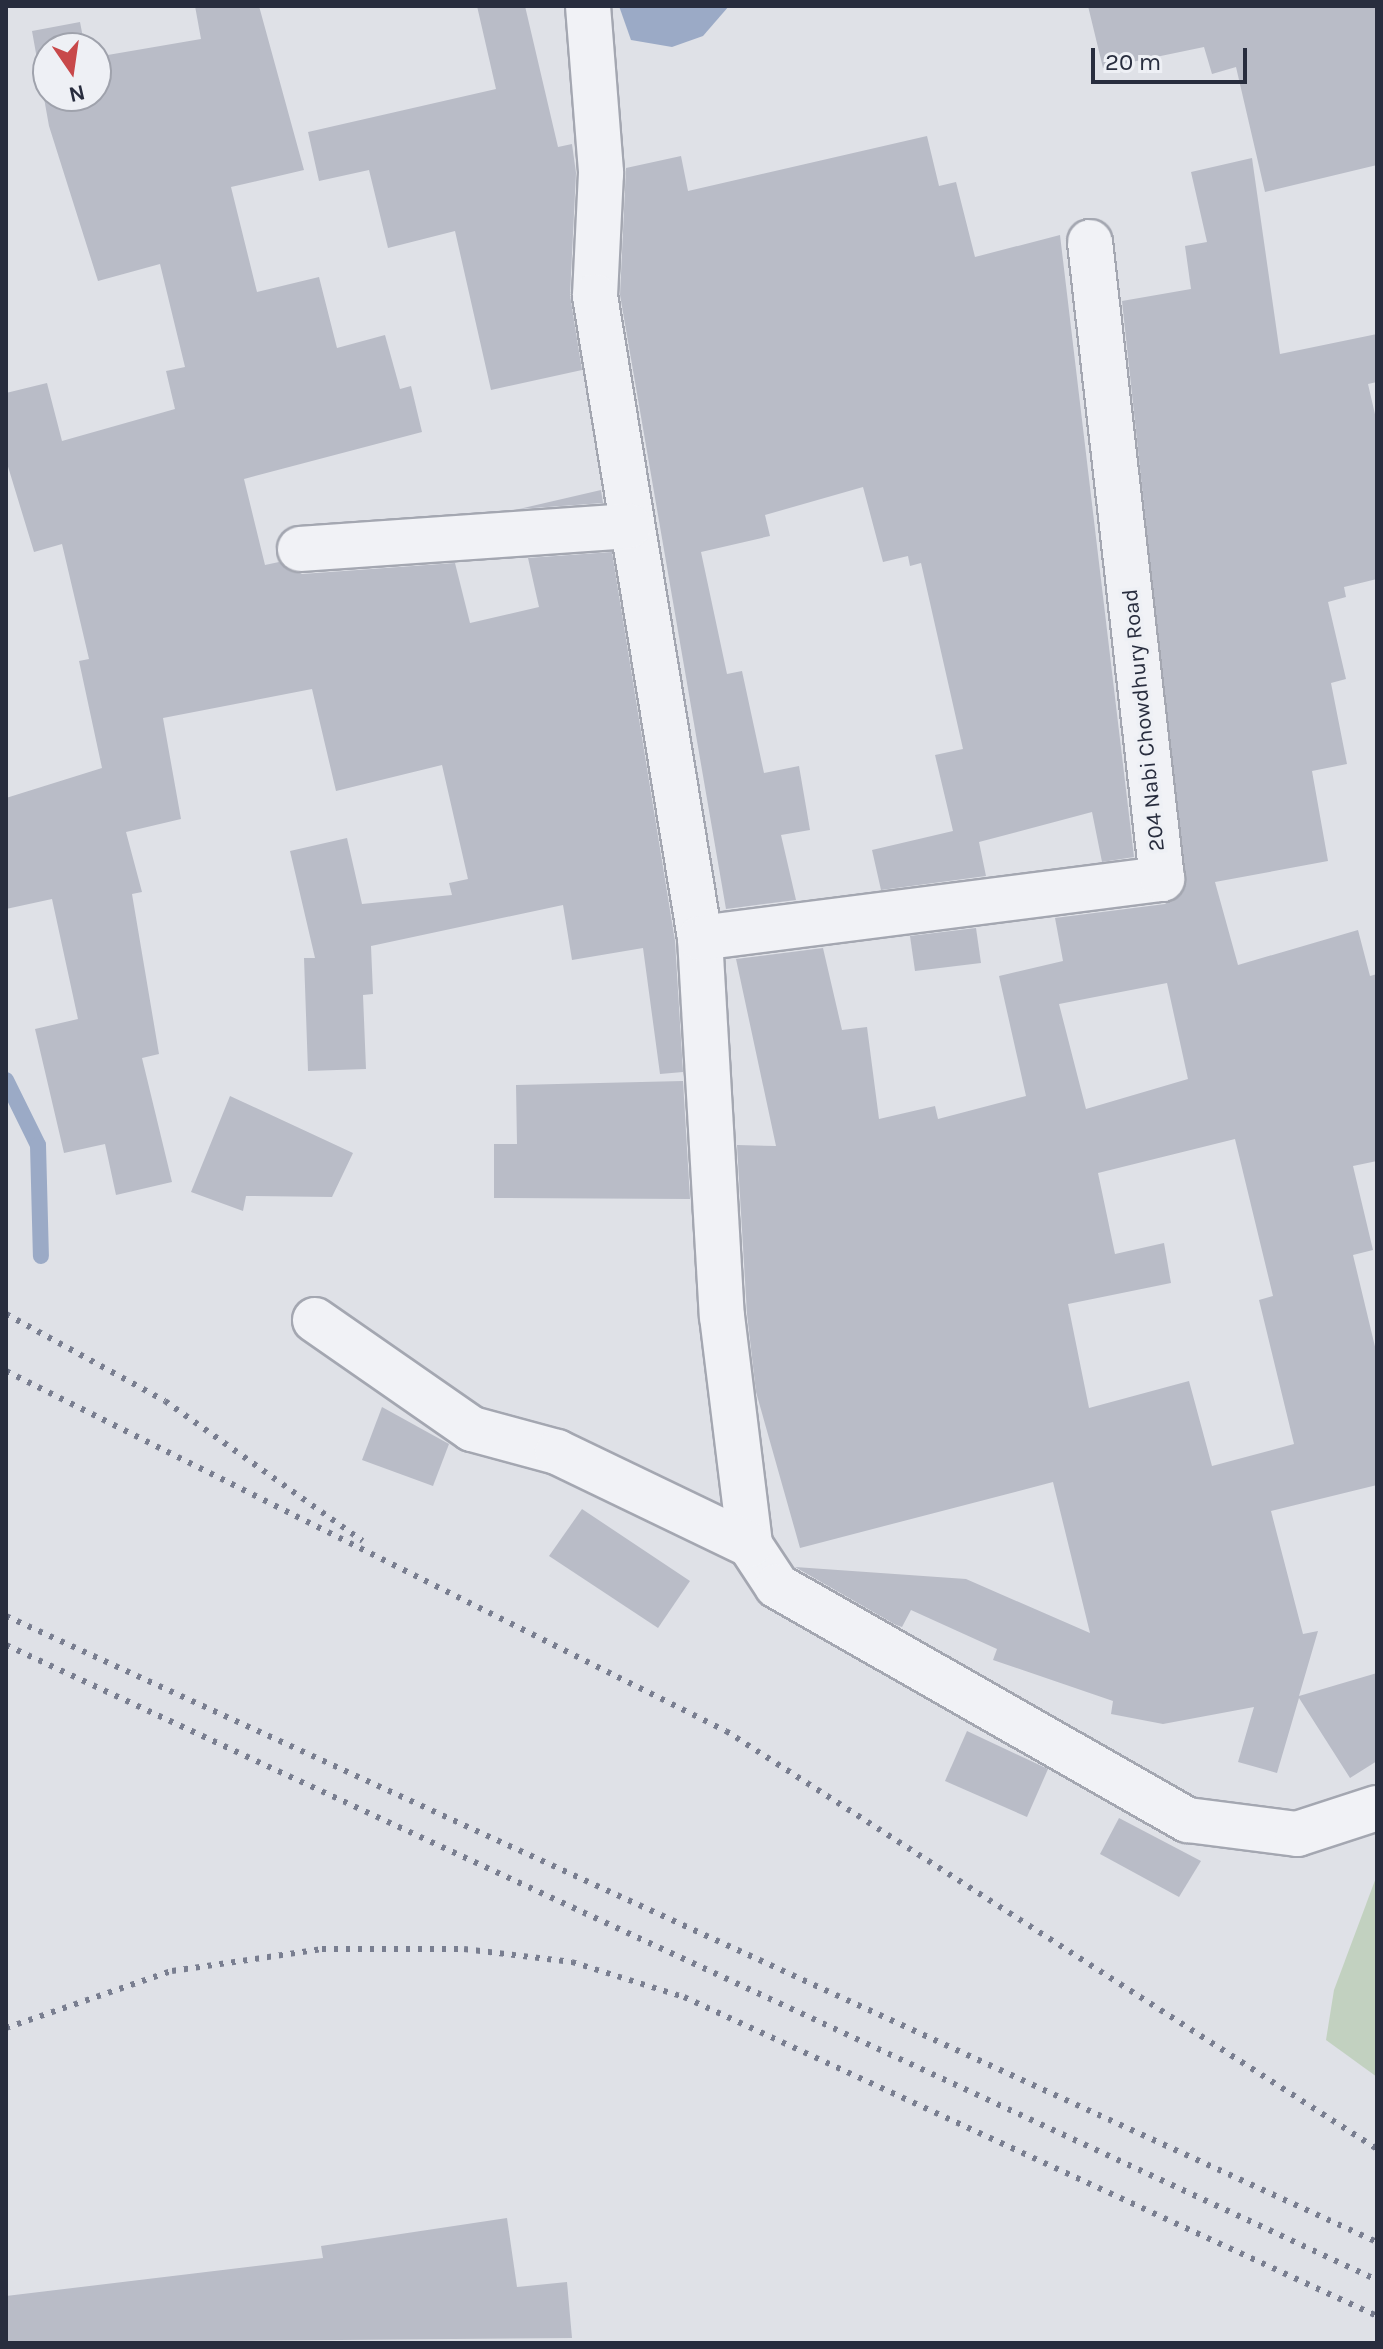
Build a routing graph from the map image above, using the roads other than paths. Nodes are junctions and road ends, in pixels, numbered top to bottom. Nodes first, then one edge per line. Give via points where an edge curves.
1 (588, 6) edge
2 (1090, 242) dead end
3 (629, 526) junction
4 (300, 549) dead end
5 (700, 938) junction
6 (315, 1320) dead end
7 (750, 1545) junction
8 (1377, 1808) edge

1 - 3 street via 601,173 595,296
2 - 5 street, 204 Nabi Chowdhury Road via 1162,879
3 - 4 street
3 - 5 street
5 - 7 street via 722,1316
6 - 7 street via 472,1429 557,1452
7 - 8 street via 777,1586 1188,1820 1297,1834

